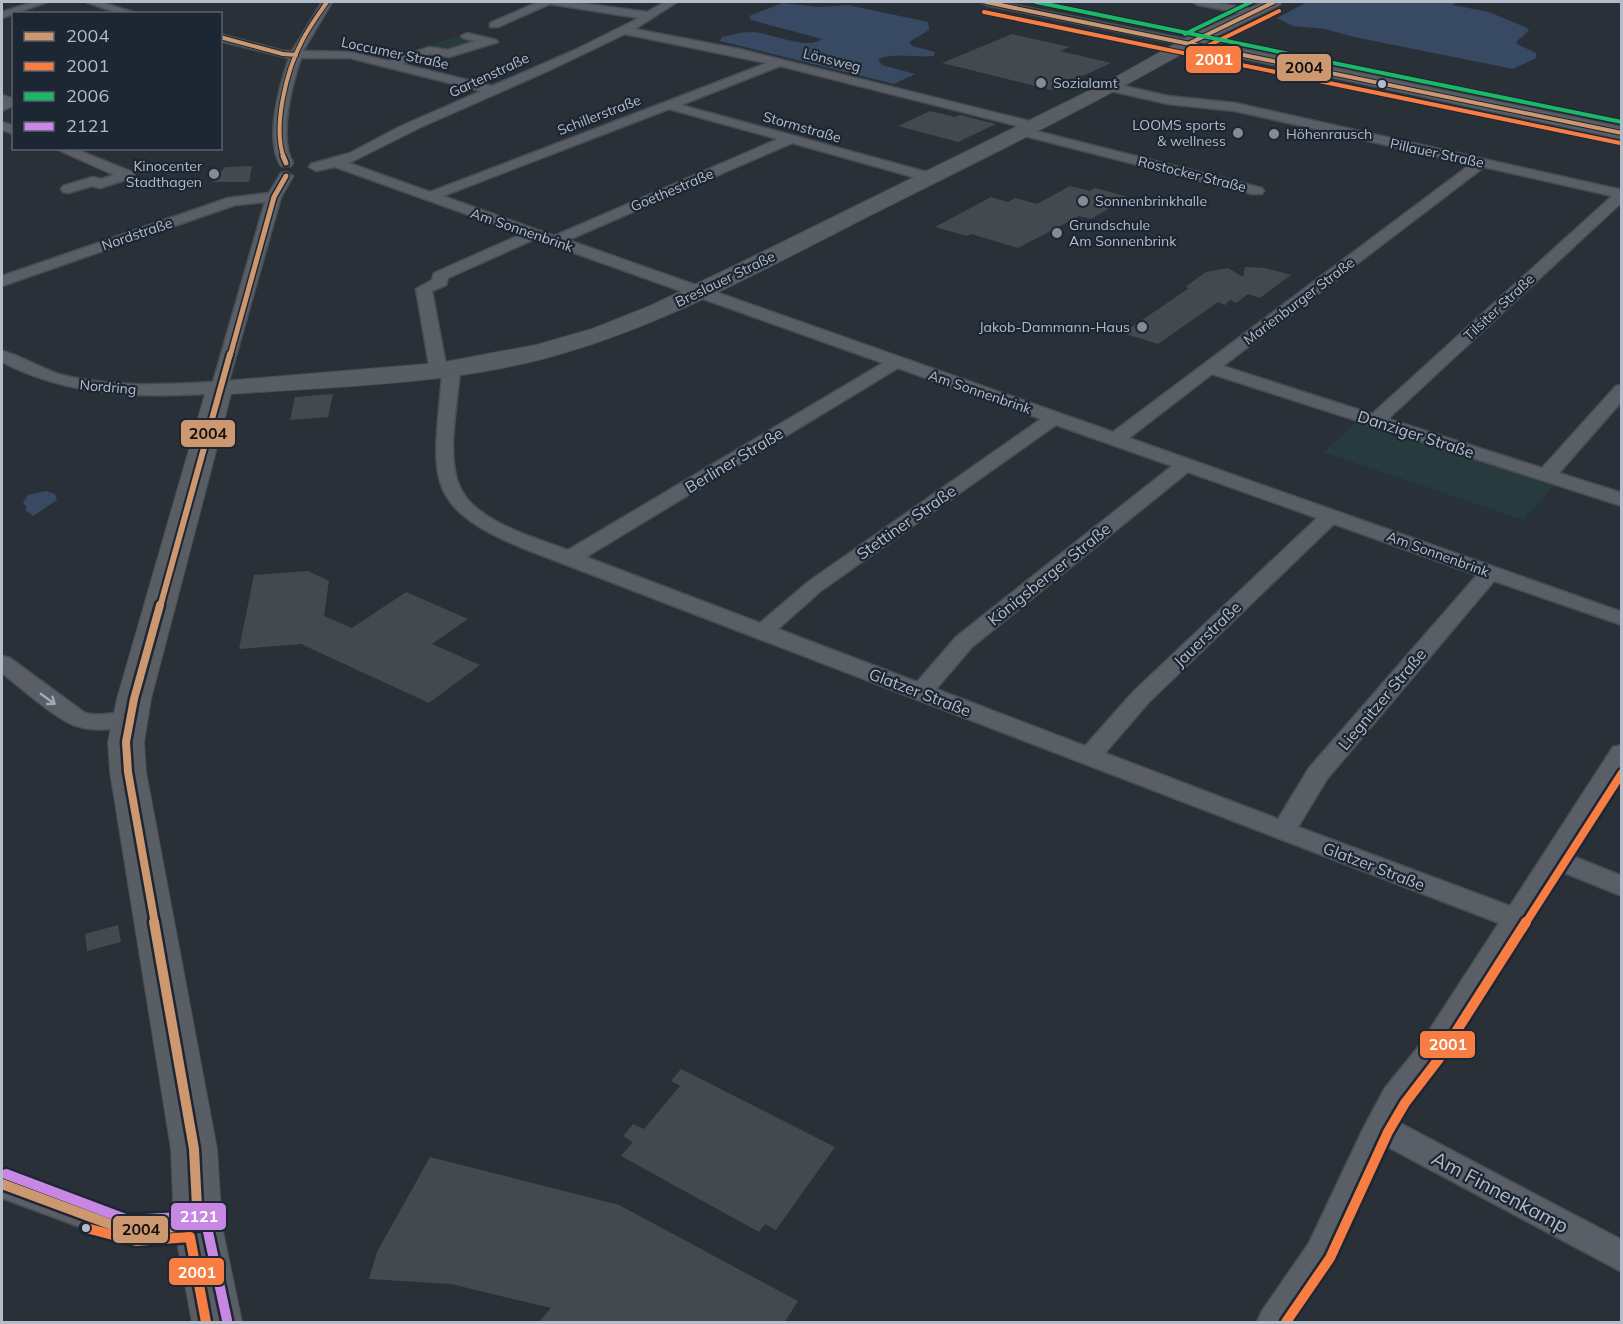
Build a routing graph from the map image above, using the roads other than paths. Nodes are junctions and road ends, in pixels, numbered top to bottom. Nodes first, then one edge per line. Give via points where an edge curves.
1 (42, 2) edge
2 (91, 2) edge
3 (327, 2) edge
4 (546, 2) edge
5 (554, 2) edge
6 (672, 2) edge
7 (986, 2) edge
8 (1198, 2) edge
9 (1274, 2) edge
10 (127, 12) edge
11 (1252, 12) junction
12 (2, 15) edge
13 (650, 16) junction
14 (494, 25) dead end
15 (623, 30) junction
16 (467, 36) dead end
17 (222, 37) edge
18 (1190, 43) junction
19 (296, 55) junction
20 (780, 62) junction
21 (389, 65) junction
22 (1111, 87) junction
23 (492, 90) junction
24 (2, 99) edge
25 (668, 105) junction
26 (2, 107) edge
27 (1027, 129) junction
28 (1622, 133) edge
29 (790, 139) junction
30 (65, 150) edge
31 (1482, 162) junction
32 (338, 164) junction
33 (299, 171) junction
34 (928, 177) junction
35 (68, 189) dead end
36 (1257, 191) dead end
37 (1622, 194) edge
38 (274, 197) junction
39 (429, 197) junction
40 (534, 234) junction
41 (554, 241) junction
42 (2, 281) edge
43 (699, 292) junction
44 (2, 356) edge
45 (897, 362) junction
46 (1210, 368) junction
47 (445, 370) junction
48 (220, 387) junction
49 (1622, 390) edge
50 (1054, 418) junction
51 (1376, 420) junction
52 (1116, 439) junction
53 (1186, 464) junction
54 (1546, 476) junction
55 (1622, 500) edge
56 (1330, 516) junction
57 (570, 558) junction
58 (1490, 573) junction
59 (1622, 619) edge
60 (763, 631) junction
61 (2, 665) edge
62 (921, 692) junction
63 (129, 719) junction
64 (1622, 753) edge
65 (1089, 757) junction
66 (1283, 831) junction
67 (1554, 858) junction
68 (1622, 887) edge
69 (1515, 919) junction
70 (1379, 1127) junction
71 (2, 1184) edge
72 (198, 1226) junction
73 (1622, 1257) edge
74 (217, 1323) edge
75 (1274, 1323) edge

1 - 12 street
2 - 10 street
3 - 19 street
4 - 14 street
5 - 13 street
6 - 13 street, Gartenstraße
7 - 18 street
8 - 11 street
9 - 11 main road, Breslauer Straße
11 - 18 main road, Breslauer Straße
13 - 15 street, Gartenstraße
15 - 20 street, Lönsweg
15 - 23 street, Gartenstraße
16 - 21 street via 492,42 449,54 429,50
17 - 19 street, Loccumer Straße
18 - 22 main road, Breslauer Straße
18 - 28 main road
19 - 21 street, Loccumer Straße via 350,56
19 - 33 street via 288,79 279,148 282,160
20 - 25 street, Schillerstraße
20 - 27 street, Lönsweg
21 - 23 street, Loccumer Straße
22 - 27 main road, Breslauer Straße
22 - 31 street, Pillauer Straße via 1175,101 1235,107
23 - 32 street, Gartenstraße via 397,132
24 - 26 street via 10,102
25 - 29 street, Stormstraße
25 - 39 street, Schillerstraße
27 - 34 main road, Breslauer Straße
27 - 36 street, Rostocker Straße
29 - 34 street, Stormstraße
29 - 41 street, Goethestraße
30 - 35 street via 127,175
31 - 37 street, Pillauer Straße
31 - 46 street, Marienburger Straße
32 - 33 street, Gartenstraße
32 - 39 street, Am Sonnenbrink
33 - 38 street
34 - 43 main road, Breslauer Straße
37 - 51 street, Tilsiter Straße
38 - 42 street, Nordstraße via 233,201
38 - 48 street
39 - 40 street, Am Sonnenbrink
40 - 41 street, Am Sonnenbrink
40 - 47 street, Glatzer Straße via 440,276 440,282 424,289
41 - 43 street, Am Sonnenbrink
43 - 45 street, Am Sonnenbrink
43 - 47 main road, Breslauer Straße via 585,339
44 - 48 street, Nordring via 39,375 91,387
45 - 50 street, Am Sonnenbrink
45 - 57 street, Berliner Straße
46 - 51 street, Danziger Straße
46 - 52 street, Marienburger Straße
47 - 48 main road, Breslauer Straße
47 - 57 street, Glatzer Straße via 445,468 452,493 483,522
48 - 63 main road
49 - 54 street
50 - 52 street, Am Sonnenbrink
50 - 60 street, Stettiner Straße via 815,586
51 - 54 street, Danziger Straße
52 - 53 street, Am Sonnenbrink
53 - 56 street, Am Sonnenbrink
53 - 62 street, Königsberger Straße via 964,642
54 - 55 street, Danziger Straße
56 - 58 street, Am Sonnenbrink
56 - 65 street, Jauerstraße via 1141,698
57 - 60 street, Glatzer Straße
58 - 59 street, Am Sonnenbrink
58 - 66 street, Liegnitzer Straße via 1318,774
60 - 62 street, Glatzer Straße
61 -> 63 street via 77,718 91,722
62 - 65 street, Glatzer Straße
63 - 72 main road via 128,772 194,1149
64 - 67 street
65 - 66 street, Glatzer Straße
66 - 69 street, Glatzer Straße
67 - 68 street
67 - 69 street
69 - 70 street
70 - 73 street, Am Finnenkamp
70 - 75 street via 1321,1253
71 - 72 street via 126,1230
72 - 74 main road

